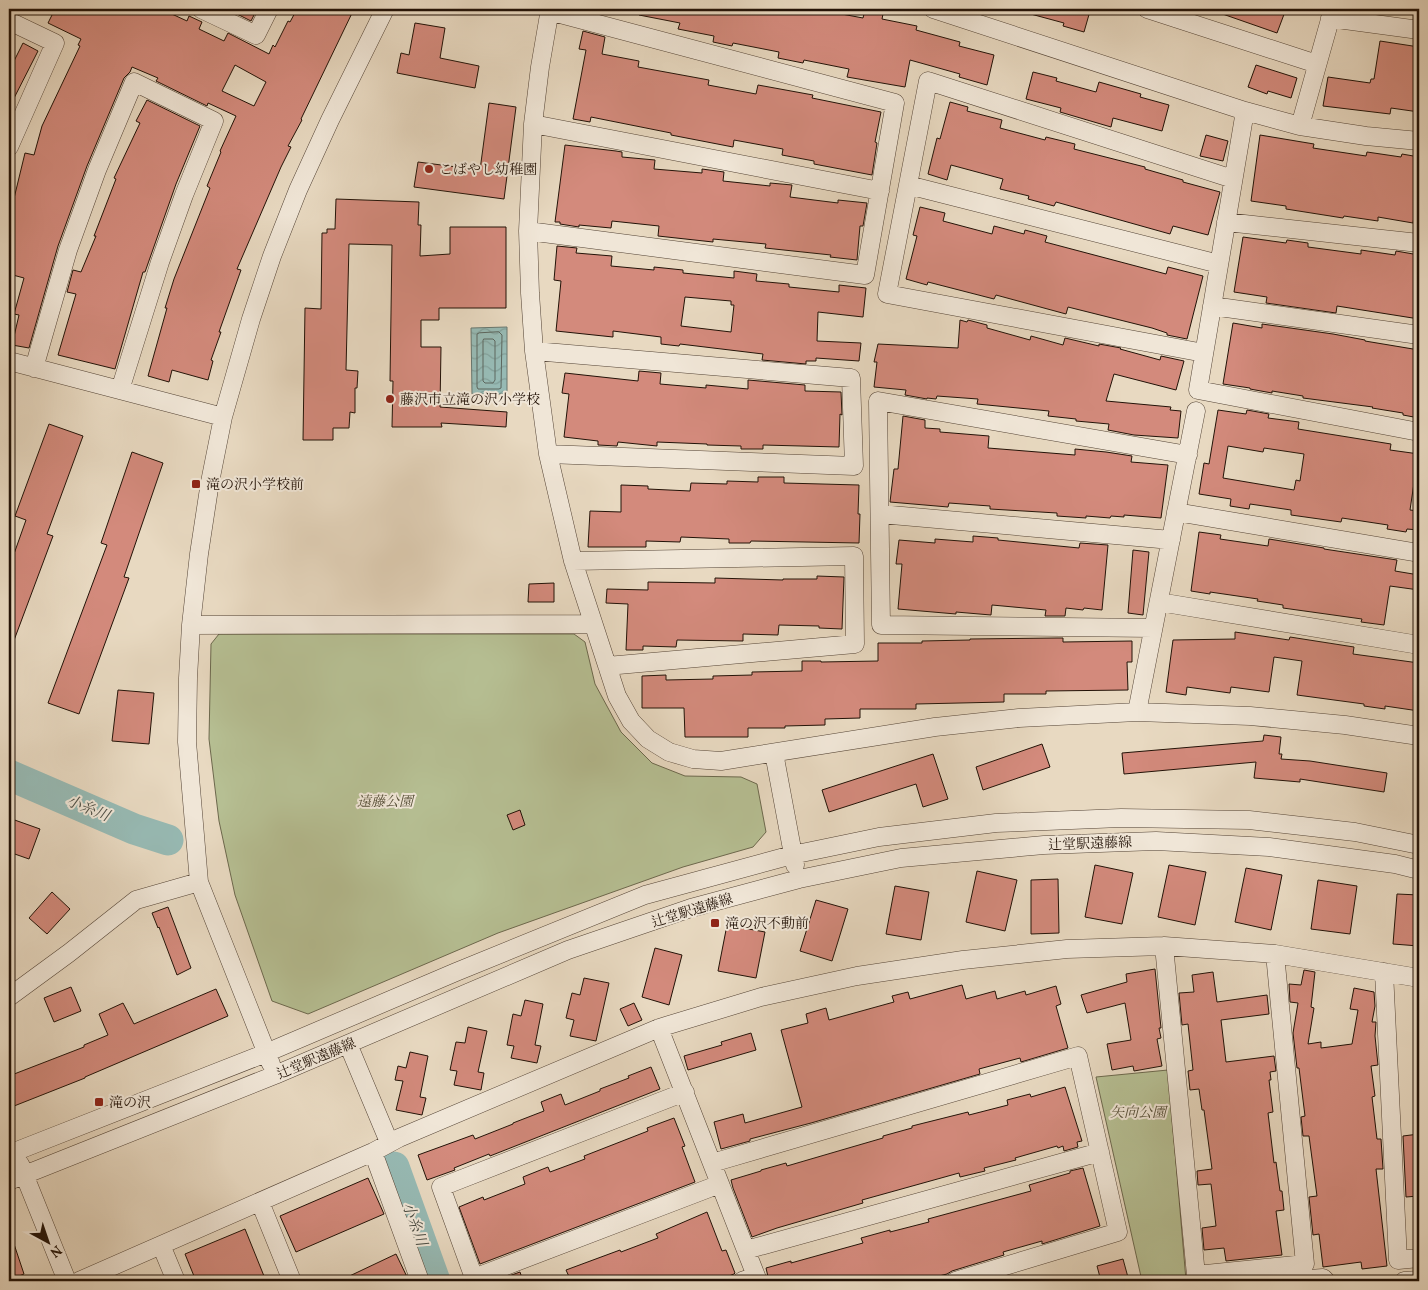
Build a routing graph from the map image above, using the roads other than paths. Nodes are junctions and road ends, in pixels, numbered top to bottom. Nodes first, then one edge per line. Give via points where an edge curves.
1 (201, 9) edge
2 (269, 9) edge
3 (385, 9) edge
4 (933, 9) edge
5 (1146, 9) edge
6 (550, 10) edge
7 (1331, 14) edge
8 (9, 21) edge
9 (1419, 30) edge
10 (1318, 64) junction
11 (1245, 111) junction
12 (533, 124) junction
13 (1300, 126) junction
14 (1419, 141) edge
15 (9, 148) edge
16 (1233, 179) junction
17 (908, 185) junction
18 (880, 192) junction
19 (1226, 222) junction
20 (528, 231) junction
21 (1419, 243) edge
22 (1219, 264) junction
23 (1212, 306) junction
24 (1419, 335) edge
25 (534, 351) junction
26 (1204, 352) junction
27 (9, 361) edge
28 (34, 368) junction
29 (120, 390) junction
30 (1196, 410) dead end
31 (223, 417) junction
32 (1419, 432) edge
33 (548, 454) junction
34 (1188, 455) junction
35 (1176, 512) junction
36 (880, 514) junction
37 (1171, 540) junction
38 (1419, 552) edge
39 (573, 561) junction
40 (1159, 602) junction
41 (593, 624) junction
42 (191, 625) junction
43 (1154, 628) junction
44 (1419, 645) edge
45 (608, 666) junction
46 (1137, 712) junction
47 (1419, 736) edge
48 (774, 752) junction
49 (1419, 845) edge
50 (792, 855) junction
51 (1419, 870) edge
52 (799, 879) junction
53 (199, 882) junction
54 (1164, 946) junction
55 (1275, 954) junction
56 (1384, 972) junction
57 (1419, 978) edge
58 (9, 997) edge
59 (660, 1028) junction
60 (348, 1044) junction
61 (266, 1053) junction
62 (275, 1076) junction
63 (685, 1092) junction
64 (389, 1142) junction
65 (373, 1152) junction
66 (1100, 1152) junction
67 (12, 1153) edge
68 (712, 1163) junction
69 (17, 1178) edge
70 (720, 1184) junction
71 (260, 1202) junction
72 (161, 1245) junction
73 (746, 1250) junction
74 (1419, 1258) edge
75 (752, 1279) edge
76 (1419, 1280) edge
77 (67, 1281) edge
78 (79, 1281) edge
79 (176, 1281) edge
80 (292, 1281) edge
81 (420, 1281) edge
82 (955, 1281) edge
83 (1282, 1281) edge
84 (1326, 1281) edge
85 (1404, 1281) edge

1 - 2 street via 256,35
3 - 31 street via 298,190 251,319
4 - 11 street
5 - 10 street
6 - 12 street
6 - 18 street via 895,103
7 - 9 street
7 - 10 street
8 - 15 street via 55,43
10 - 13 street
11 - 13 street
11 - 16 street
12 - 18 street
12 - 20 street
13 - 14 street
16 - 17 street via 928,81
16 - 19 street
17 - 22 street
17 - 26 street via 887,294
18 - 20 street via 865,275
19 - 21 street
19 - 22 street
20 - 25 street
22 - 23 street
23 - 24 street
23 - 26 street
25 - 33 street
25 - 33 street via 851,378 854,466
26 - 32 street via 1198,390
27 - 28 street
28 - 29 street
28 - 29 street via 68,250 134,82 214,121 160,262
29 - 31 street
30 - 34 street
31 - 42 street via 210,482
33 - 39 street
34 - 35 street
34 - 36 street via 878,401
35 - 37 street
35 - 38 street
36 - 37 street
36 - 43 street via 881,625
37 - 40 street
39 - 41 street
39 - 45 street via 854,556 855,644
40 - 43 street
40 - 44 street
41 - 42 street
41 - 45 street
42 - 53 street via 187,742
43 - 46 street
45 - 48 street via 617,696 631,721 648,739 669,752 693,759 721,761
46 - 47 street via 1250,716
46 - 48 street via 1018,718 935,727
48 - 50 street
49 - 50 street, 辻堂駅遠藤線 via 1355,832 1249,820 1120,818 987,824 879,837
50 - 52 street
50 - 61 street, 辻堂駅遠藤線 via 645,895
51 - 52 street, 辻堂駅遠藤線 via 1269,847 1156,841 1044,844 901,858
52 - 60 street, 辻堂駅遠藤線 via 691,908 568,950
53 - 58 street via 136,900
53 - 61 street
54 - 55 street
54 - 55 street via 1196,1274 1304,1264
54 - 59 street via 1068,949 857,976 761,997
55 - 56 street
56 - 57 street
56 - 74 street via 1398,1260
59 - 63 street
59 - 64 street
60 - 62 street, 辻堂駅遠藤線
60 - 64 street
61 - 62 street
61 - 67 street, 辻堂駅遠藤線
62 - 69 street, 辻堂駅遠藤線
63 - 68 street
63 - 70 street via 441,1187 474,1278
64 - 65 street
65 - 71 street
65 - 81 street
66 - 68 street via 1078,1056
66 - 73 street
66 - 82 street via 1118,1232
67 - 69 street
68 - 70 street
69 - 77 street
70 - 73 street
71 - 72 street
71 - 80 street
72 - 78 street
72 - 79 street
73 - 75 street
76 - 85 street
83 - 84 street via 1323,1278

